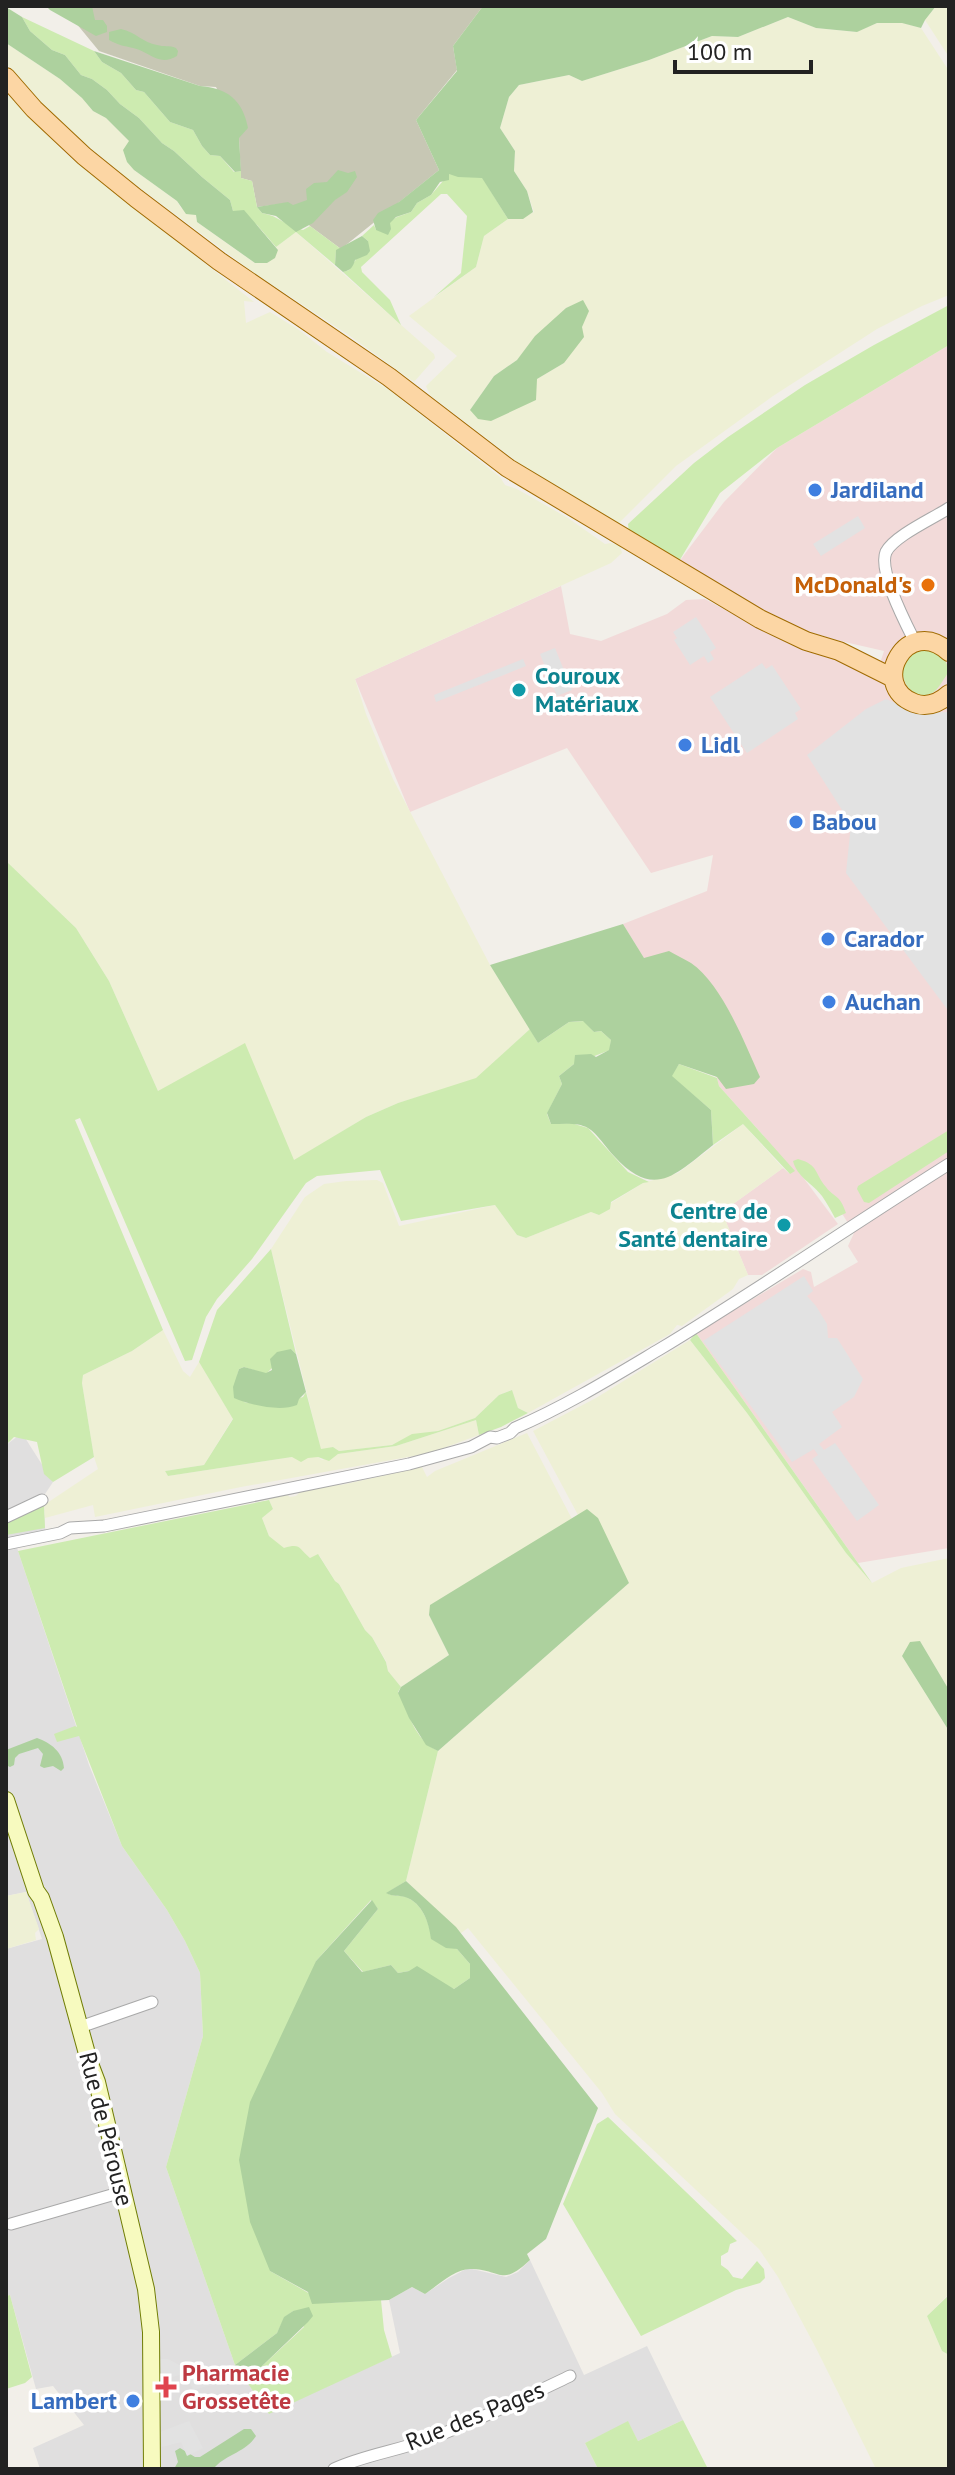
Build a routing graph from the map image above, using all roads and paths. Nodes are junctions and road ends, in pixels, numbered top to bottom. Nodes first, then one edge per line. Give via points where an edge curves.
1 (6, 77) edge
2 (949, 508) edge
3 (915, 642) junction
4 (839, 651) junction
5 (949, 651) edge
6 (896, 659) junction
7 (893, 678) junction
8 (946, 698) edge
9 (949, 1164) edge
10 (42, 1500) dead end
11 (6, 1517) edge
12 (6, 1544) edge
13 (6, 1800) edge
14 (152, 2002) dead end
15 (80, 2027) junction
16 (122, 2192) junction
17 (11, 2224) dead end
18 (570, 2376) dead end
19 (152, 2469) edge
20 (334, 2469) edge

1 - 4 main road via 84,156 136,198 508,468 788,633
2 - 3 street via 886,553 884,568
3 - 5 main road via 932,642
3 - 6 main road
4 - 6 main road
4 - 7 main road
6 - 7 main road
7 - 8 main road via 911,702 931,704
9 - 12 street via 704,1323 497,1438 409,1464
10 - 11 street
13 - 15 street, Rue de Pérouse via 55,1937
14 - 15 street
15 - 16 street, Rue de Pérouse
16 - 17 street
16 - 19 street, Rue de Pérouse via 151,2332
18 - 20 street, Rue des Pages via 426,2440

